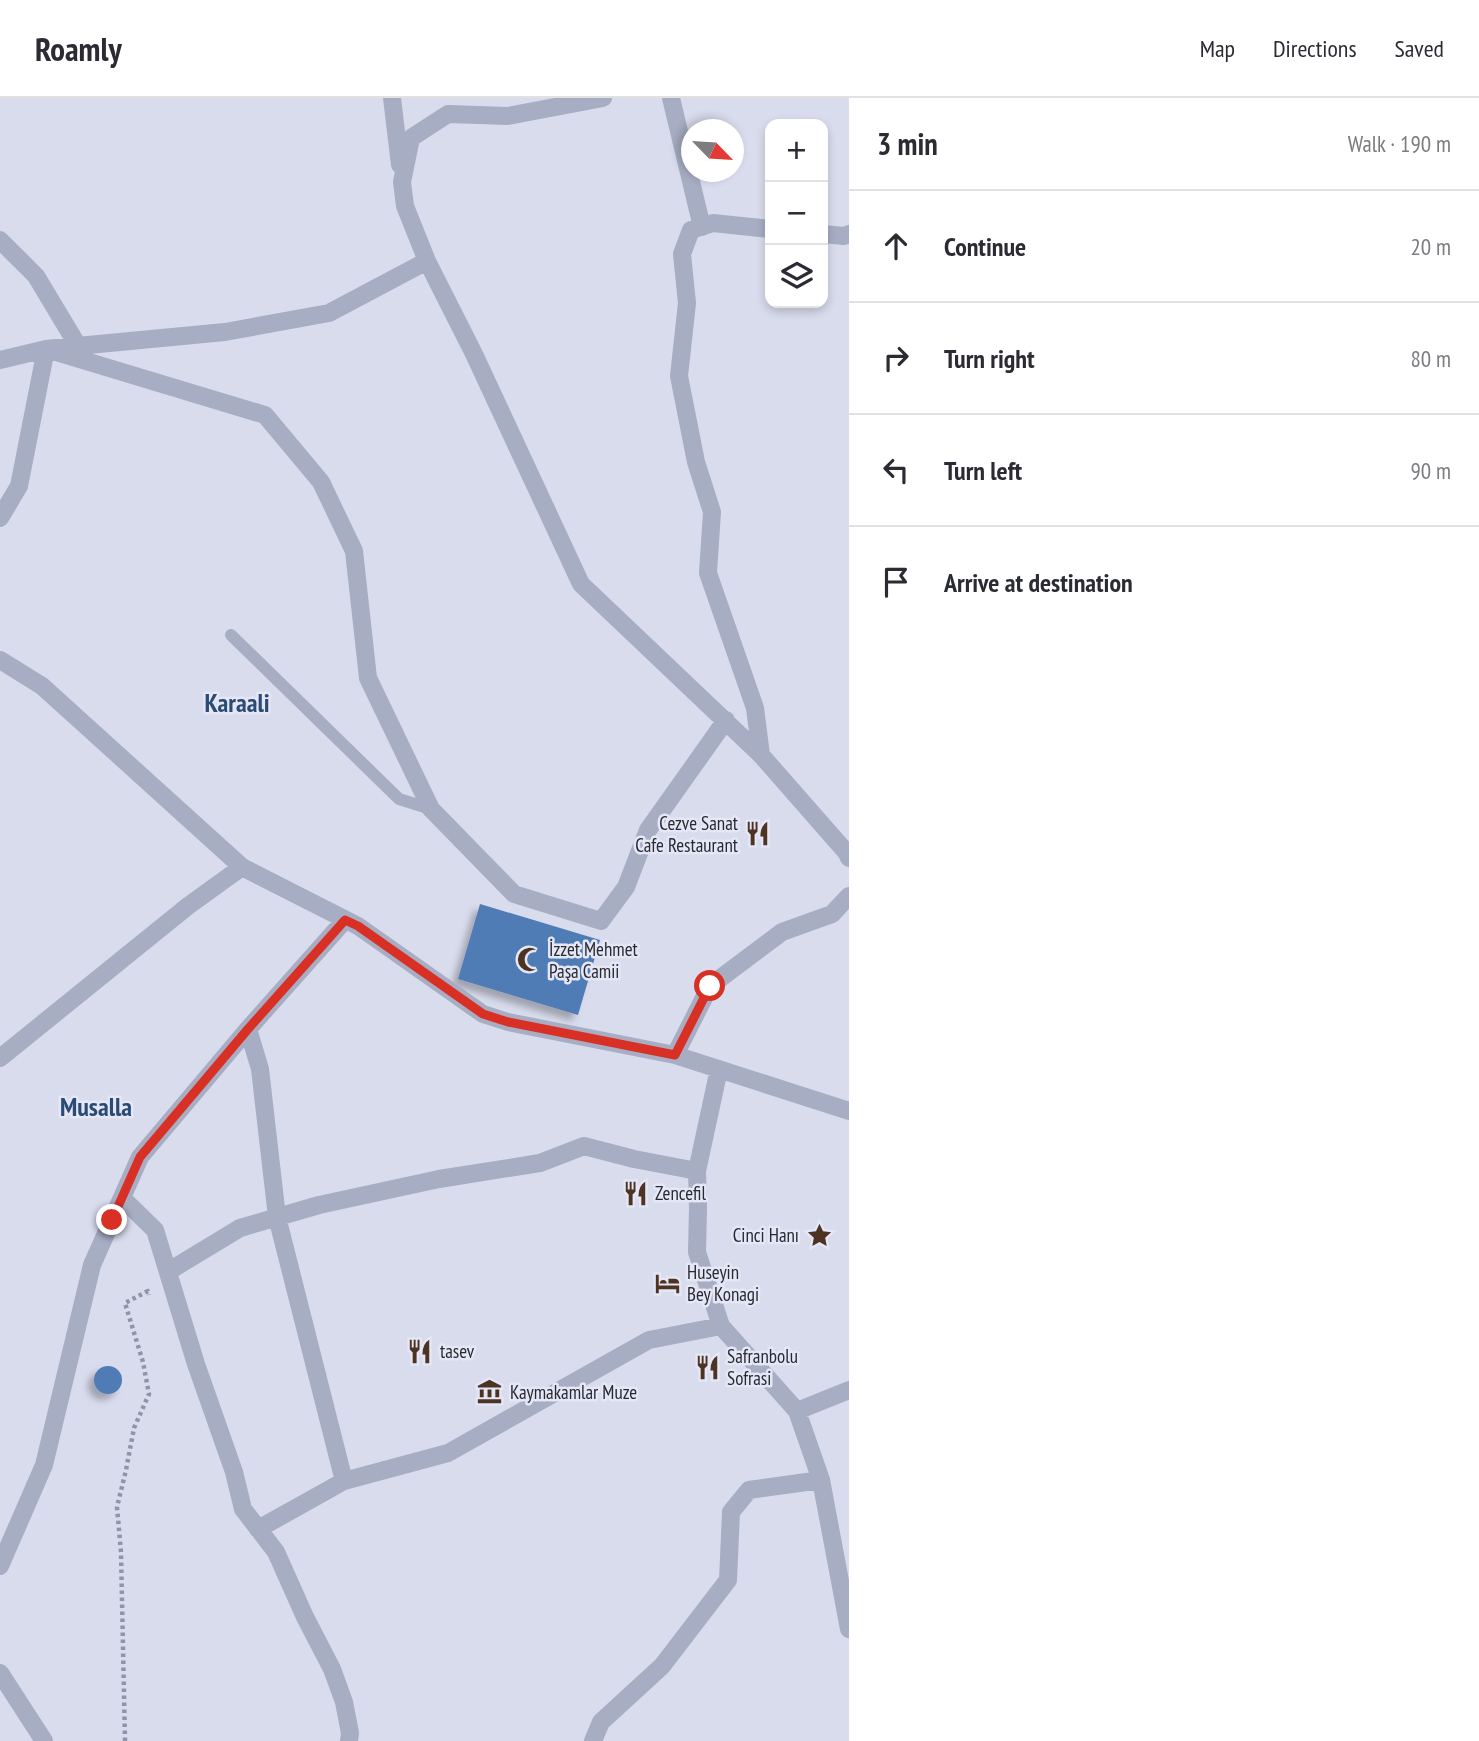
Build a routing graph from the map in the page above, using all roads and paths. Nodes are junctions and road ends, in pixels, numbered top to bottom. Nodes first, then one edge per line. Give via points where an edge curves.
1 (392, 98) edge
2 (603, 98) edge
3 (671, 98) edge
4 (402, 182) junction
5 (702, 227) junction
6 (765, 228) edge
7 (828, 234) edge
8 (849, 234) edge
9 (0, 240) edge
10 (426, 261) junction
11 (78, 346) junction
12 (46, 349) junction
13 (0, 360) edge
14 (0, 518) edge
15 (231, 635) dead end
16 (0, 660) edge
17 (726, 720) junction
18 (761, 755) junction
19 (431, 809) junction
20 (849, 858) edge
21 (242, 867) junction
22 (849, 897) edge
23 (345, 920) junction
24 (248, 1029) junction
25 (675, 1055) junction
26 (0, 1058) edge
27 (719, 1069) junction
28 (849, 1111) edge
29 (697, 1171) junction
30 (122, 1198) junction
31 (277, 1217) junction
32 (169, 1271) junction
33 (151, 1304) dead end
34 (721, 1326) junction
35 (849, 1390) edge
36 (797, 1411) junction
37 (821, 1480) junction
38 (344, 1481) junction
39 (258, 1529) junction
40 (0, 1566) edge
41 (849, 1629) edge
42 (0, 1673) edge
43 (44, 1741) edge
44 (125, 1741) edge
45 (349, 1741) edge
46 (593, 1741) edge

1 - 4 street
2 - 4 street via 508,116 448,114 411,138
3 - 5 street
4 - 10 street via 405,206
5 - 6 street via 713,223
5 - 18 street via 691,230 682,254 687,303 679,376 696,462 712,512 708,573 755,708
7 - 8 street
9 - 11 street via 36,276
10 - 11 street via 329,313 225,332
10 - 17 street via 581,584
11 - 12 street
12 - 13 street
12 - 14 street via 19,486
12 - 19 street via 265,415 313,472 354,551 368,678
15 - 19 lane via 399,799
16 - 21 street via 41,686
17 - 18 street
17 - 19 street via 648,830 626,887 601,921 514,894
18 - 20 street
21 - 23 street
21 - 26 street
22 - 25 street via 832,914 782,932 710,986
23 - 24 street
23 - 25 street via 483,1014
24 - 30 street via 140,1157
24 - 31 street via 260,1069
25 - 27 street
27 - 28 street
27 - 29 street
29 - 31 street via 584,1146 540,1163 439,1179
29 - 34 street via 696,1252
30 - 32 street via 155,1230
30 - 40 street via 92,1265 44,1465
31 - 32 street via 240,1228
31 - 38 street
32 - 39 street via 243,1509
33 - 44 path via 148,1292 125,1303 149,1394 134,1428 117,1507
34 - 36 street
34 - 38 street via 649,1340 448,1453
35 - 36 street
36 - 37 street
37 - 41 street
37 - 46 street via 749,1490 731,1512 728,1580 662,1666 601,1722
38 - 39 street
39 - 45 street via 276,1552 332,1670 344,1702
42 - 43 street

